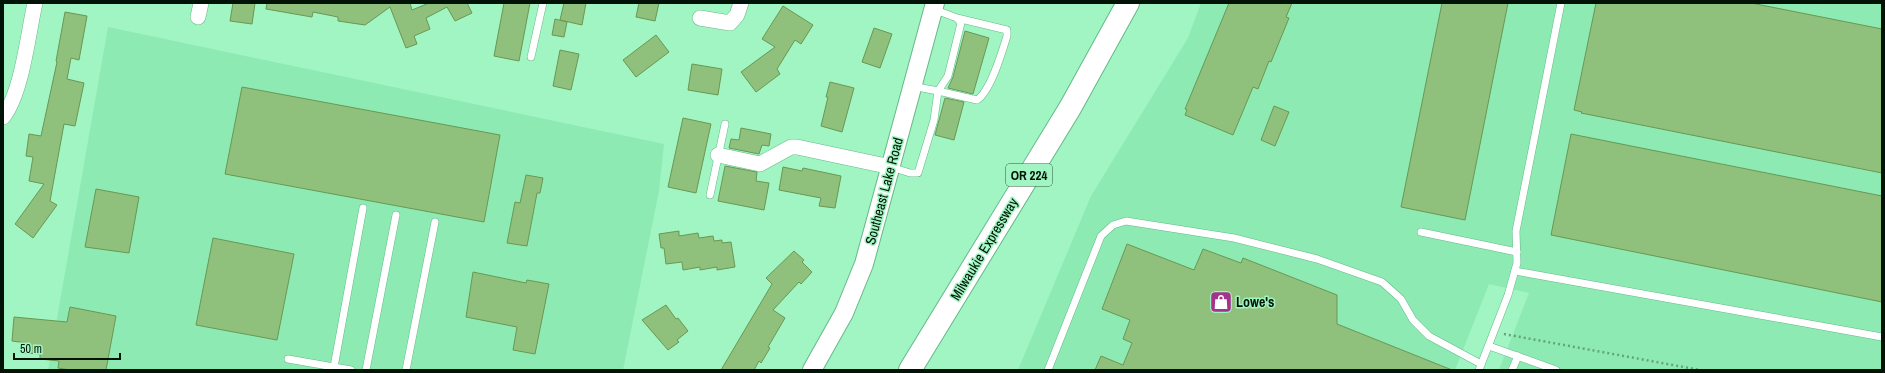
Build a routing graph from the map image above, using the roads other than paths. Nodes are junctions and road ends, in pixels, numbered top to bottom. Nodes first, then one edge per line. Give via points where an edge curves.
1 (35, 3) edge
2 (543, 3) edge
3 (741, 3) edge
4 (1128, 3) edge
5 (1561, 3) edge
6 (934, 6) edge
7 (700, 18) dead end
8 (959, 21) junction
9 (531, 57) dead end
10 (912, 86) junction
11 (938, 91) junction
12 (3, 117) edge
13 (725, 124) dead end
14 (718, 155) junction
15 (891, 167) junction
16 (710, 194) dead end
17 (364, 208) dead end
18 (396, 215) dead end
19 (435, 222) dead end
20 (1421, 232) dead end
21 (1517, 252) junction
22 (1515, 271) junction
23 (1882, 337) edge
24 (1488, 346) junction
25 (1518, 356) junction
26 (288, 359) dead end
27 (334, 367) junction
28 (1480, 367) edge
29 (351, 370) edge
30 (366, 370) edge
31 (406, 370) edge
32 (812, 370) edge
33 (910, 370) edge
34 (1048, 370) edge
35 (1512, 370) edge
36 (1556, 370) edge

1 - 12 street via 18,83
2 - 9 lane
3 - 7 street via 737,15 730,23
4 - 33 highway, Milwaukie Expressway / OR 224 via 1070,108
5 - 21 lane via 1516,231
6 - 8 lane
6 - 10 street, Southeast Lake Road
8 - 11 lane via 948,76
8 - 11 lane via 1001,27 1006,30 1007,36 991,78 982,96 977,100
10 - 11 lane
10 - 15 street, Southeast Lake Road
11 - 15 lane via 934,120 918,173
13 - 14 lane
14 - 15 street via 760,164 791,146
14 - 16 lane
15 - 32 street, Southeast Lake Road via 873,234 855,287 844,313
17 - 27 lane
18 - 30 lane
19 - 31 lane
20 - 21 lane
21 - 22 lane
22 - 23 lane
22 - 24 lane
24 - 25 lane
24 - 28 lane
25 - 35 lane
25 - 36 lane
26 - 27 lane
27 - 29 lane
28 - 34 lane via 1429,336 1413,320 1400,299 1382,282 1317,259 1234,238 1126,221 1113,225 1101,236

